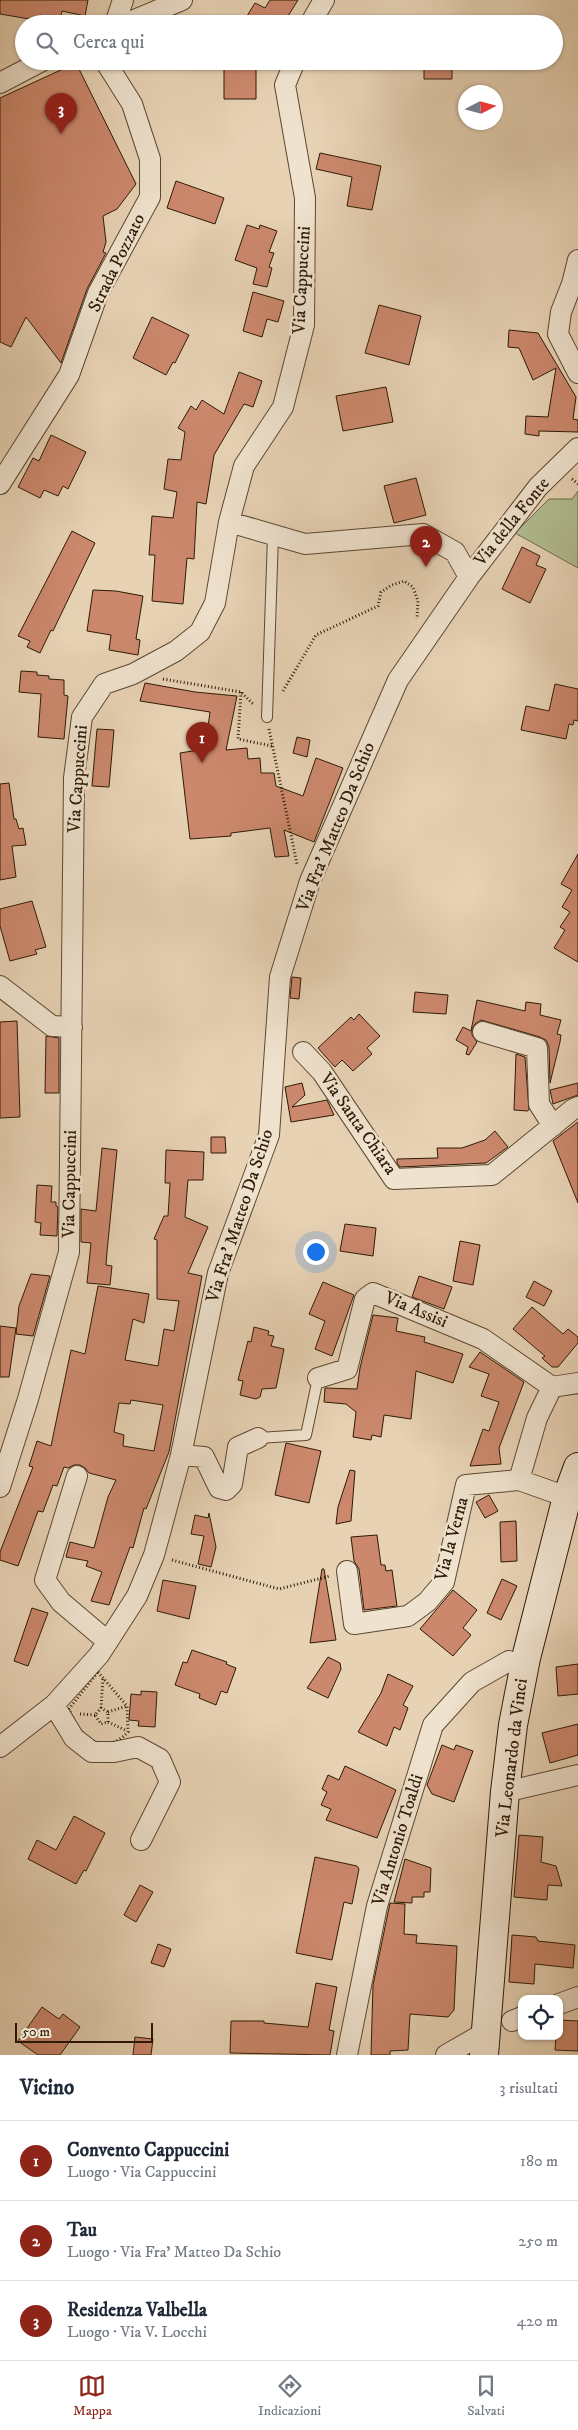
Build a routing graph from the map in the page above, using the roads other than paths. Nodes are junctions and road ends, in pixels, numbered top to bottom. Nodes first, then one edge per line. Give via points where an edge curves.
1 (123, 0) edge
2 (182, 0) edge
3 (324, 0) edge
4 (145, 8) edge
5 (118, 15) edge
6 (315, 15) edge
7 (25, 70) edge
8 (111, 70) edge
9 (291, 70) edge
10 (0, 83) edge
11 (578, 260) edge
12 (578, 373) edge
13 (578, 448) edge
14 (0, 484) edge
15 (229, 522) junction
16 (273, 535) junction
17 (469, 577) junction
18 (267, 717) road end
19 (0, 986) edge
20 (72, 1027) junction
21 (483, 1032) dead end
22 (303, 1052) dead end
23 (578, 1107) edge
24 (554, 1126) junction
25 (318, 1378) joint
26 (578, 1383) edge
27 (552, 1387) junction
28 (258, 1438) joint
29 (181, 1455) junction
30 (578, 1467) edge
31 (77, 1476) dead end
32 (519, 1480) junction
33 (0, 1487) edge
34 (567, 1497) junction
35 (347, 1571) road end
36 (107, 1641) junction
37 (509, 1662) dead end
38 (54, 1705) junction
39 (0, 1747) edge
40 (578, 1776) edge
41 (505, 1792) junction
42 (141, 1840) dead end
43 (578, 1997) edge
44 (563, 2003) edge
45 (485, 2044) edge
46 (347, 2055) edge
47 (446, 2055) edge

1 - 5 street
2 - 4 street
3 - 6 street
7 - 10 street
8 - 14 street, Strada Pozzato via 132,104 150,159 150,196 98,293 69,376
9 - 15 street, Via Cappuccini via 285,84 305,198 304,325 283,407 244,466
11 - 12 street via 561,312 558,334
13 - 17 street, Via della Fonte via 538,487
15 - 16 street
15 - 20 street, Via Cappuccini via 215,603 200,632 176,651 132,674 104,684 82,717 74,778
16 - 17 street via 305,544 423,534 454,552
16 - 18 lane
17 - 29 street, Via Fra' Matteo Da Schio via 398,680 310,881 280,977 269,1135 218,1273
19 - 20 street via 52,1026
20 - 33 street, Via Cappuccini via 69,1252
21 - 24 street via 537,1048 539,1104
22 - 24 street, Via Santa Chiara via 322,1072 394,1180 492,1175
23 - 24 street, Via Santa Chiara
25 - 27 street, Via Assisi via 347,1369 365,1299 373,1292 483,1339
25 - 28 lane, Via Assisi via 306,1434
26 - 27 street
27 - 32 street via 537,1418
28 - 29 street, Via Assisi via 238,1447 232,1484 226,1490 219,1488 204,1457
29 - 36 street, Via Fra' Matteo Da Schio via 154,1555 136,1596
30 - 34 street, Via Leonardo da Vinci
31 - 36 street via 44,1580 61,1602
32 - 34 street
32 - 35 street, Via la Verna via 466,1485 444,1582 427,1602 408,1616 354,1624
34 - 41 street, Via Leonardo da Vinci via 526,1658
36 - 38 street, Via Fra' Matteo Da Schio via 99,1655
37 - 46 street, Via Antonio Toaldi via 472,1682 433,1725 377,1906
38 - 39 street, Via Fra' Matteo Da Schio
38 - 42 street via 74,1738 92,1752 138,1747 160,1759 170,1782
40 - 41 street
41 - 45 street, Via Leonardo da Vinci
43 - 44 street
45 - 47 street

